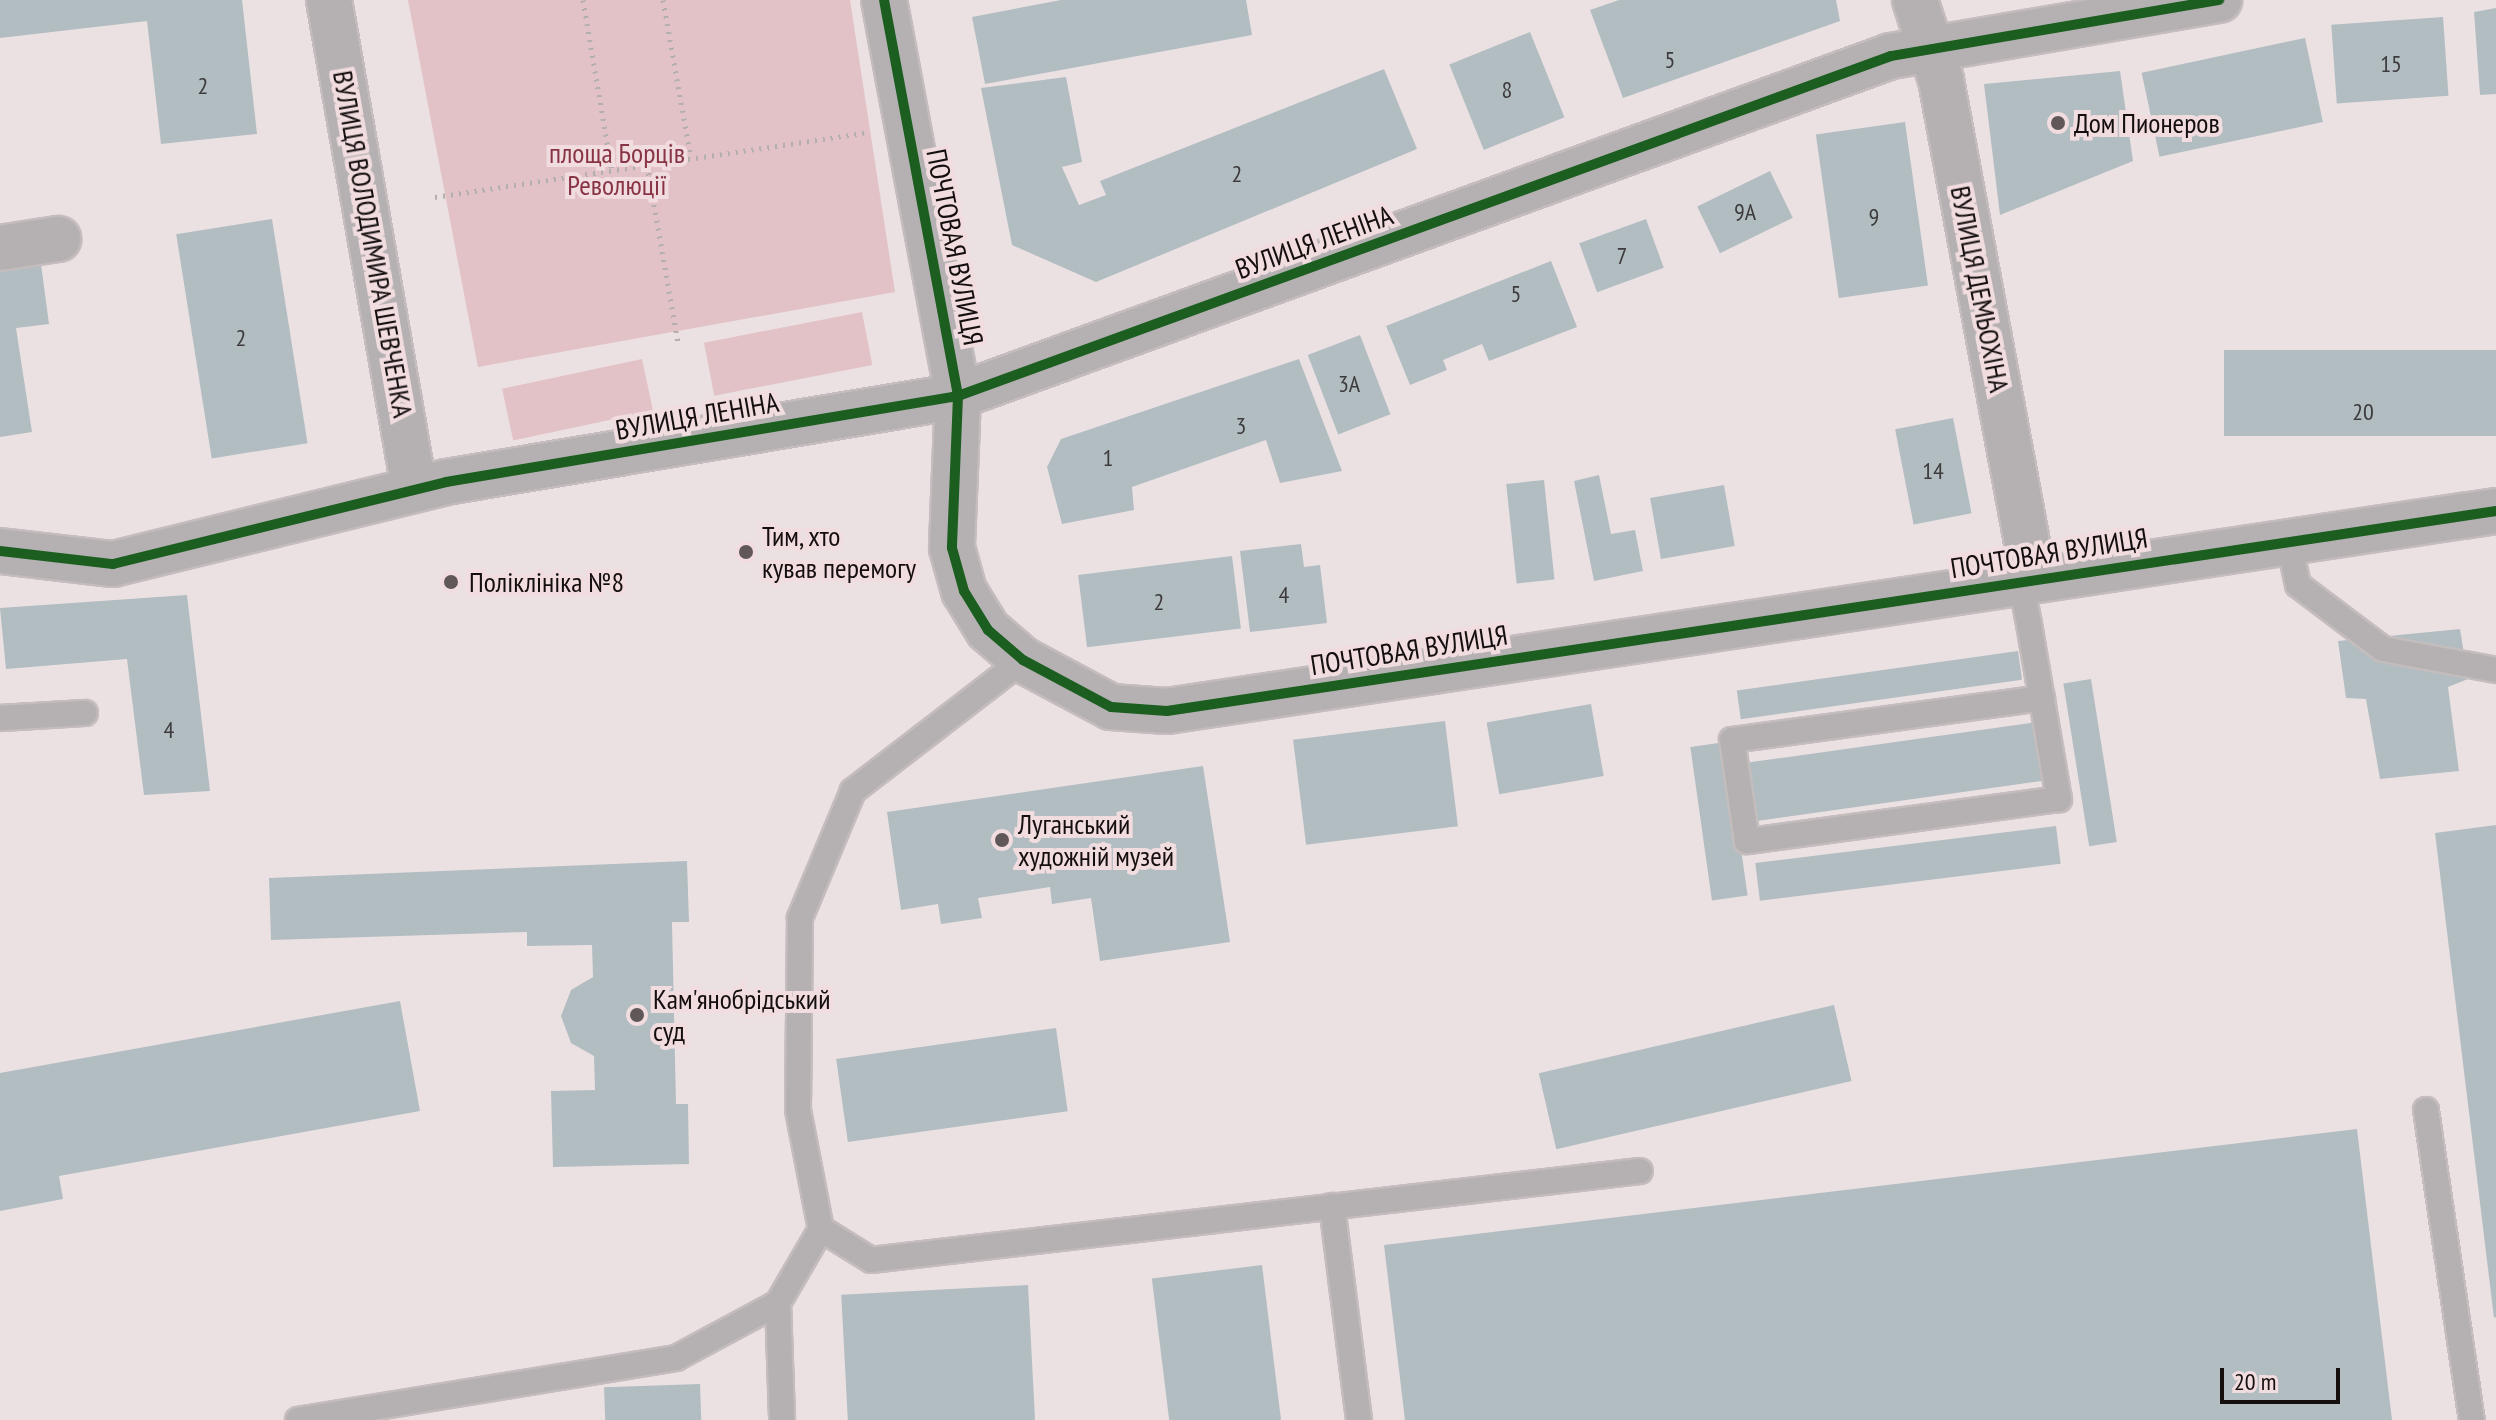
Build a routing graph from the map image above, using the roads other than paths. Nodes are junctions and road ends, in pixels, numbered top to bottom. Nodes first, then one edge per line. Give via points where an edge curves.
1 (329, 0) edge
2 (884, 0) edge
3 (1915, 0) edge
4 (2219, 0) edge
5 (1930, 45) junction
6 (58, 239) dead end
7 (0, 248) edge
8 (958, 396) junction
9 (414, 489) junction
10 (2496, 511) edge
11 (2288, 539) junction
12 (0, 551) edge
13 (2027, 581) junction
14 (1023, 660) junction
15 (2496, 670) edge
16 (2042, 698) junction
17 (85, 713) dead end
18 (0, 718) edge
19 (2426, 1110) dead end
20 (1640, 1171) dead end
21 (1332, 1206) junction
22 (821, 1229) junction
23 (778, 1303) junction
24 (298, 1420) edge
25 (782, 1420) edge
26 (1359, 1420) edge
27 (2472, 1420) edge

1 - 9 street, ВУЛИЦЯ ВОЛОДИМИРА ШЕВЧЕНКА
2 - 8 street, ПОЧТОВАЯ ВУЛИЦЯ
3 - 5 street, ВУЛИЦЯ ДЕМЬОХІНА
4 - 5 street, ВУЛИЦЯ ЛЕНІНА
5 - 8 street, ВУЛИЦЯ ЛЕНІНА
5 - 13 street, ВУЛИЦЯ ДЕМЬОХІНА
6 - 7 street
8 - 9 street, ВУЛИЦЯ ЛЕНІНА
8 - 14 street, ПОЧТОВАЯ ВУЛИЦЯ via 952,548 964,591 988,630
9 - 12 street, ВУЛИЦЯ ЛЕНІНА via 113,564
10 - 11 street, ПОЧТОВАЯ ВУЛИЦЯ
11 - 13 street, ПОЧТОВАЯ ВУЛИЦЯ
11 - 15 lane via 2298,585 2383,649
13 - 14 street, ПОЧТОВАЯ ВУЛИЦЯ via 1167,711 1111,707
13 - 16 lane
14 - 22 lane via 853,791 800,918 798,1110
16 - 16 lane via 1732,740 1747,841 2059,799
17 - 18 lane
19 - 27 lane
20 - 21 lane
21 - 22 lane via 871,1260
21 - 26 lane
22 - 23 lane
23 - 24 lane via 676,1358
23 - 25 lane

